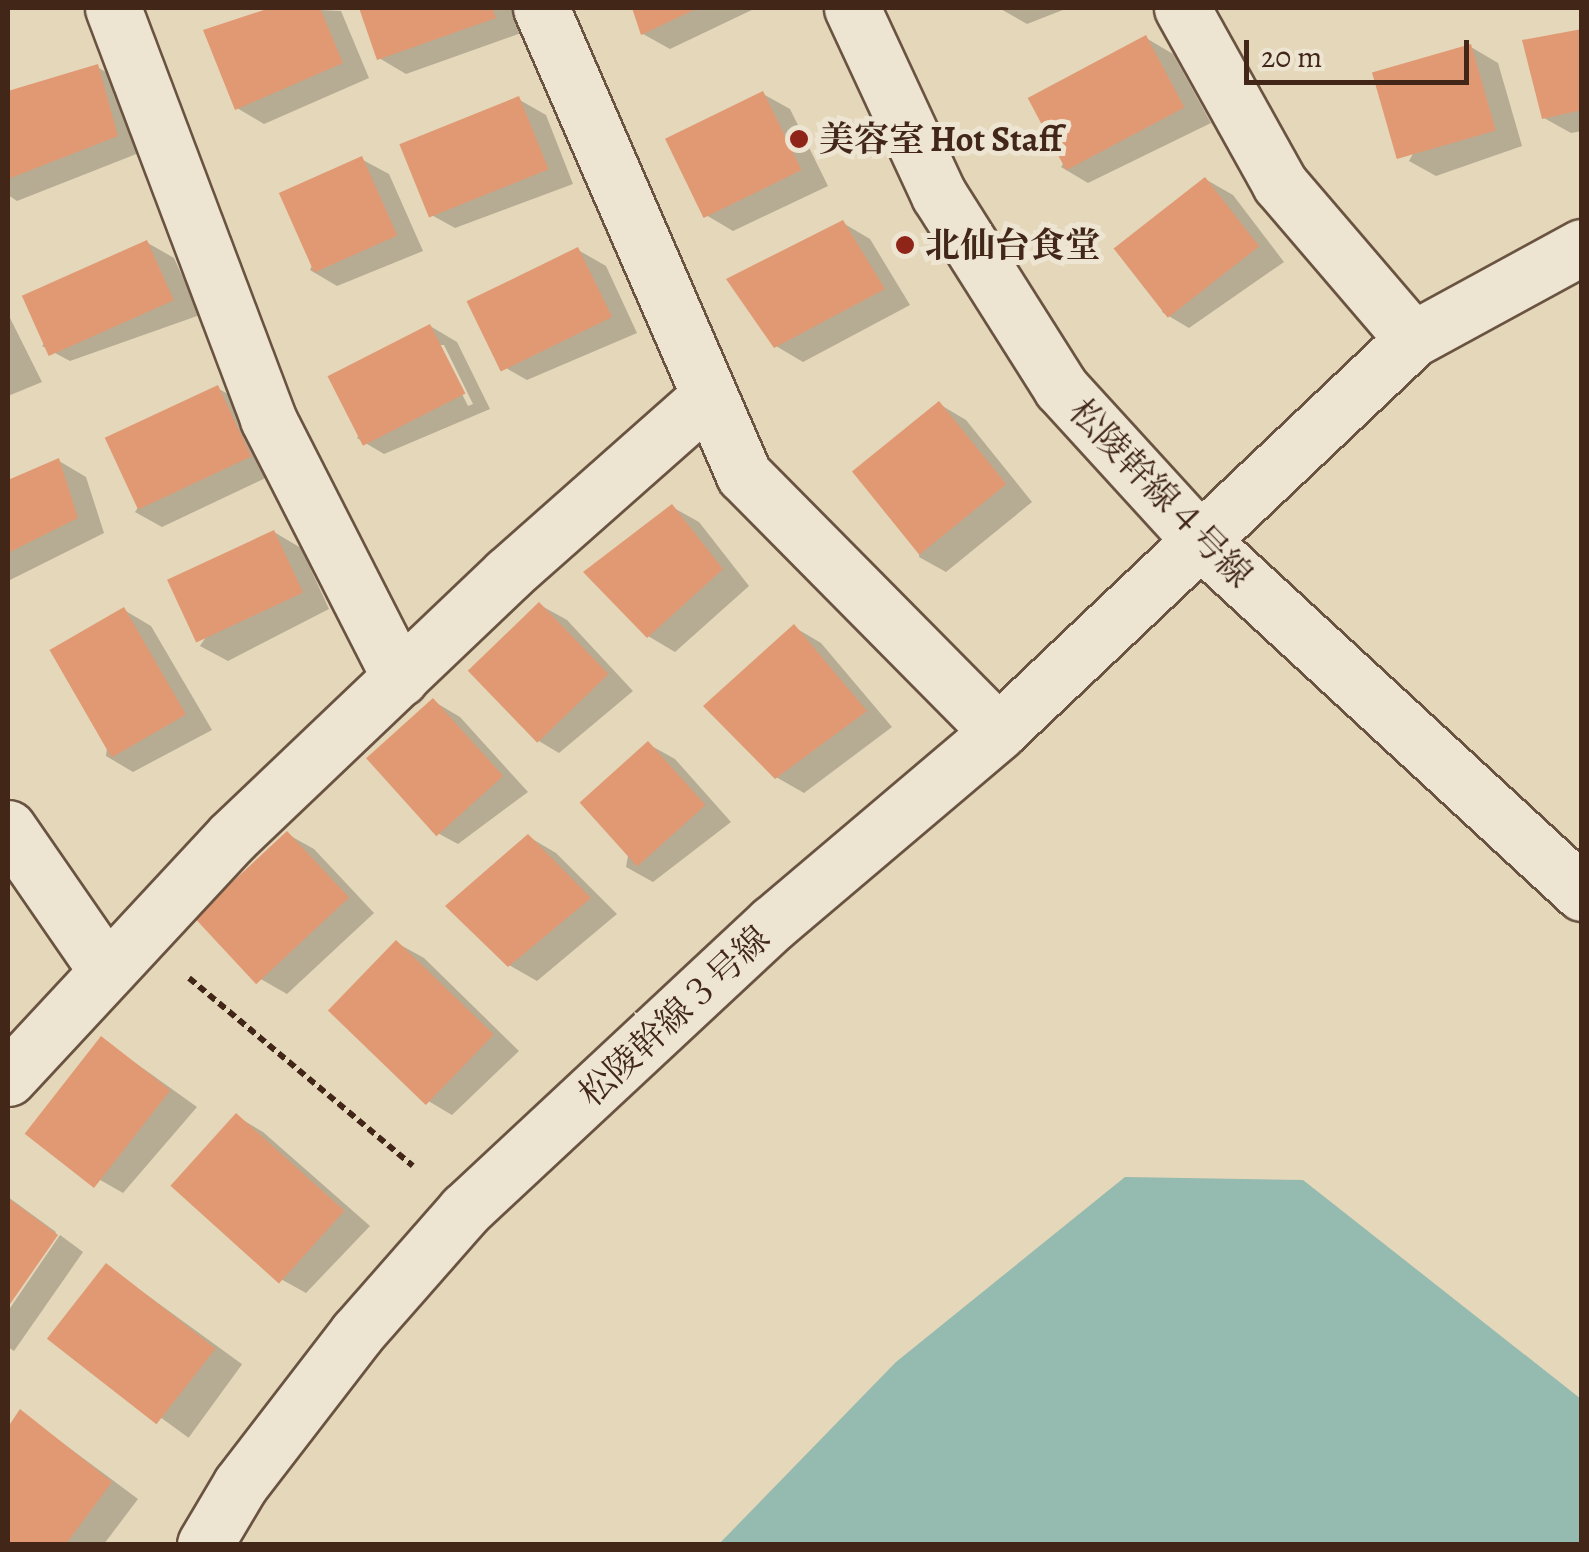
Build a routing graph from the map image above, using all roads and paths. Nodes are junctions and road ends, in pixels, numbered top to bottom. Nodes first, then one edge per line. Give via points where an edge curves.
1 (113, 8) edge
2 (540, 8) edge
3 (852, 8) edge
4 (1182, 8) edge
5 (1582, 246) edge
6 (1413, 339) junction
7 (710, 396) junction
8 (1198, 538) junction
9 (400, 678) junction
10 (998, 732) junction
11 (8, 828) edge
12 (1582, 893) edge
13 (122, 953) junction
14 (8, 1078) edge
15 (465, 1210) junction
16 (205, 1544) edge

1 - 9 street via 268,419
2 - 7 street
3 - 8 street, 松陵幹線４号線 via 939,195 1061,388
4 - 6 street via 1280,184
5 - 6 street, 松陵幹線３号線
6 - 8 street, 松陵幹線３号線
7 - 9 street
7 - 10 street via 744,475
8 - 10 street, 松陵幹線３号線
8 - 12 street, 松陵幹線４号線
9 - 13 street
10 - 15 street, 松陵幹線３号線 via 773,923
11 - 13 street
13 - 14 street
13 - 15 path
15 - 16 street, 松陵幹線３号線 via 357,1333 240,1485

